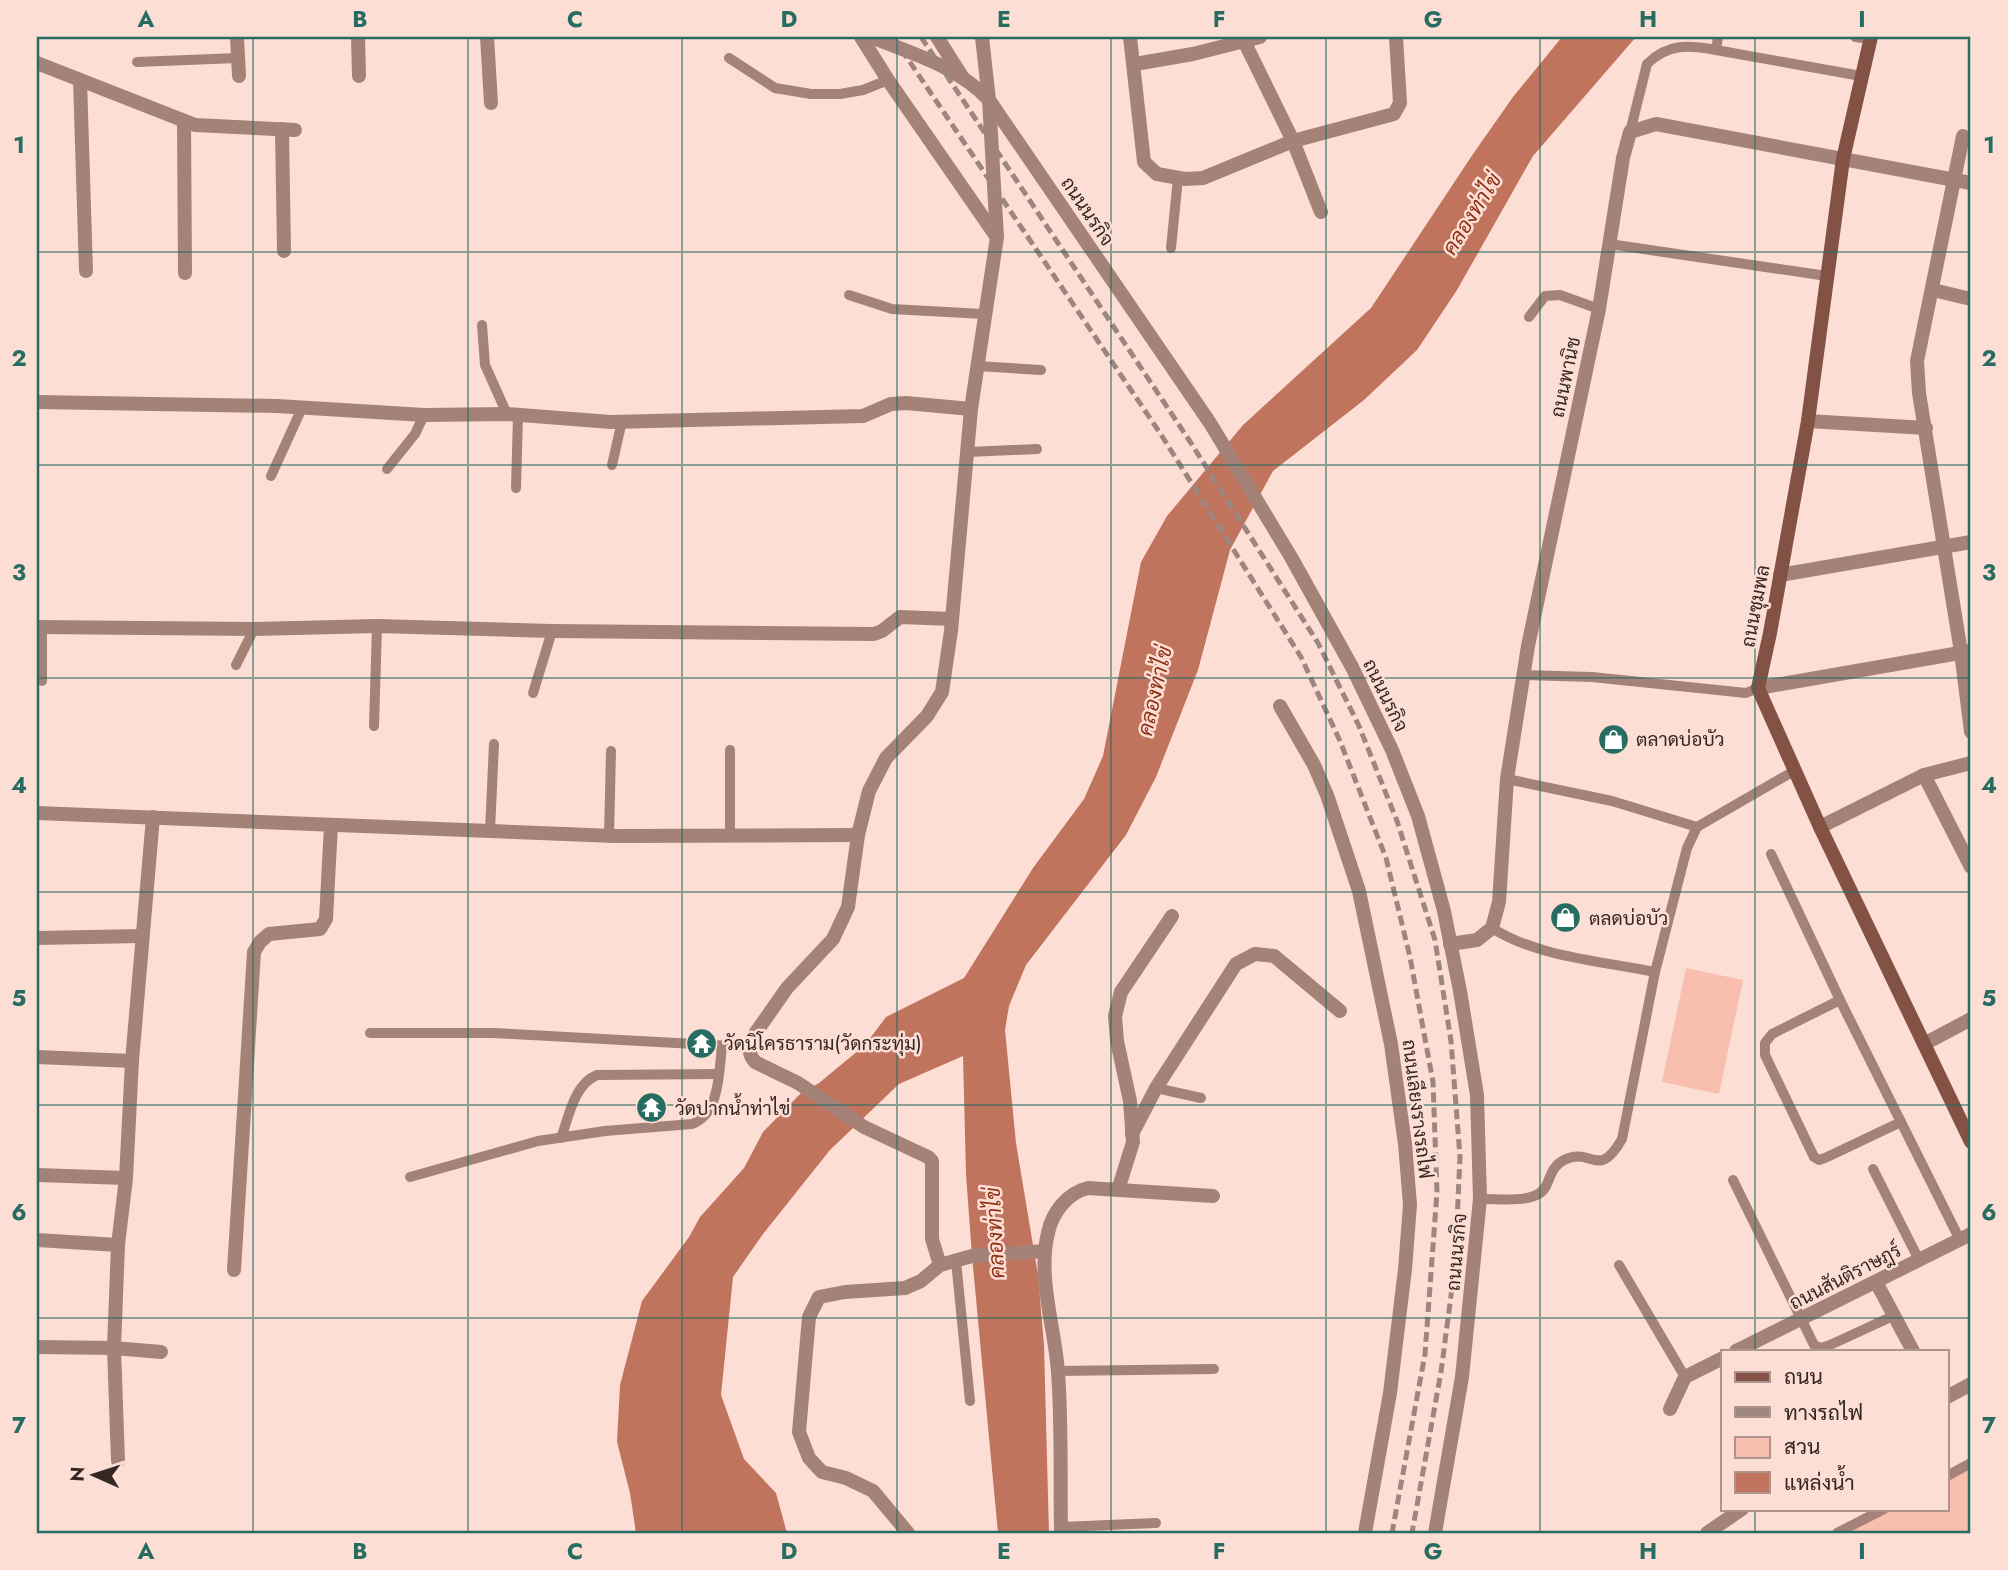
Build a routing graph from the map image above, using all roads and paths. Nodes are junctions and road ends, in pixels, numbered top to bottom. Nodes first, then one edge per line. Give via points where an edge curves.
1 (237, 37) edge
2 (358, 37) edge
3 (487, 37) edge
4 (861, 37) edge
5 (871, 37) edge
6 (937, 37) edge
7 (982, 37) edge
8 (1130, 37) edge
9 (1260, 37) edge
10 (1396, 37) edge
11 (1718, 37) edge
12 (1855, 37) edge
13 (1870, 38) edge
14 (1243, 39) edge
15 (1716, 50) junction
16 (238, 58) junction
17 (729, 58) dead end
18 (137, 62) dead end
19 (37, 63) edge
20 (1135, 64) junction
21 (239, 76) dead end
22 (359, 76) dead end
23 (1861, 76) junction
24 (964, 79) junction
25 (80, 80) junction
26 (888, 80) junction
27 (989, 100) junction
28 (491, 103) dead end
29 (184, 121) junction
30 (1630, 132) junction
31 (1963, 136) dead end
32 (1293, 141) junction
33 (1843, 159) junction
34 (1178, 178) junction
35 (1954, 180) junction
36 (1971, 183) edge
37 (1321, 212) dead end
38 (997, 237) junction
39 (1609, 244) junction
40 (1171, 248) dead end
41 (284, 251) dead end
42 (86, 271) dead end
43 (185, 274) dead end
44 (1827, 276) junction
45 (1933, 290) junction
46 (849, 295) dead end
47 (1971, 299) edge
48 (1599, 309) junction
49 (983, 314) junction
50 (1529, 317) dead end
51 (482, 325) dead end
52 (977, 366) junction
53 (1041, 370) dead end
54 (37, 402) edge
55 (302, 408) junction
56 (971, 409) junction
57 (424, 415) junction
58 (512, 415) junction
59 (622, 421) junction
60 (1808, 421) junction
61 (1926, 428) junction
62 (1037, 449) dead end
63 (968, 452) junction
64 (612, 465) dead end
65 (387, 469) dead end
66 (271, 476) dead end
67 (516, 488) dead end
68 (1971, 542) edge
69 (1944, 546) junction
70 (1780, 575) junction
71 (952, 619) junction
72 (377, 626) junction
73 (39, 627) edge
74 (254, 629) junction
75 (552, 631) junction
76 (1966, 651) edge
77 (236, 665) dead end
78 (1524, 674) junction
79 (42, 681) dead end
80 (1758, 688) junction
81 (533, 693) dead end
82 (1280, 706) dead end
83 (374, 726) dead end
84 (1971, 732) edge
85 (494, 744) dead end
86 (730, 750) dead end
87 (611, 751) dead end
88 (1971, 763) edge
89 (1794, 771) junction
90 (1924, 775) junction
91 (1507, 779) junction
92 (37, 813) edge
93 (153, 817) junction
94 (331, 825) junction
95 (1697, 827) junction
96 (1820, 827) junction
97 (490, 831) junction
98 (730, 835) junction
99 (858, 835) junction
100 (608, 836) junction
101 (1771, 854) dead end
102 (1971, 867) edge
103 (1172, 916) dead end
104 (1492, 928) junction
105 (142, 936) junction
106 (37, 938) edge
107 (1450, 944) junction
108 (1655, 972) junction
109 (1840, 1000) junction
110 (1340, 1011) dead end
111 (1971, 1019) edge
112 (370, 1033) dead end
113 (1924, 1044) junction
114 (722, 1046) junction
115 (749, 1047) junction
116 (37, 1057) edge
117 (132, 1061) junction
118 (718, 1074) junction
119 (1156, 1088) junction
120 (1201, 1098) dead end
121 (1901, 1122) junction
122 (1132, 1134) junction
123 (561, 1138) junction
124 (1971, 1142) edge
125 (1872, 1169) dead end
126 (37, 1175) edge
127 (410, 1177) dead end
128 (126, 1178) junction
129 (1733, 1180) dead end
130 (1118, 1190) junction
131 (1213, 1196) dead end
132 (1480, 1199) junction
133 (1966, 1237) edge
134 (37, 1240) edge
135 (118, 1245) junction
136 (1044, 1251) junction
137 (956, 1261) junction
138 (1919, 1261) junction
139 (940, 1265) junction
140 (1619, 1265) dead end
141 (234, 1270) dead end
142 (1876, 1282) junction
143 (1893, 1316) junction
144 (1801, 1319) junction
145 (37, 1347) edge
146 (114, 1348) junction
147 (1738, 1350) edge
148 (1912, 1350) edge
149 (161, 1352) dead end
150 (1721, 1360) edge
151 (1214, 1369) dead end
152 (1058, 1371) junction
153 (1685, 1377) junction
154 (1971, 1384) edge
155 (1948, 1396) edge
156 (970, 1401) dead end
157 (1670, 1409) dead end
158 (118, 1461) dead end
159 (1971, 1463) edge
160 (1948, 1475) edge
161 (1741, 1510) edge
162 (1882, 1510) edge
163 (1156, 1522) dead end
164 (1061, 1530) edge
165 (908, 1533) edge
166 (1365, 1533) edge
167 (1435, 1533) edge
168 (1707, 1533) edge
169 (1837, 1533) edge

1 - 16 street
2 - 22 street
3 - 28 street
4 - 26 street
5 - 24 street, ถนนนรกิจ
6 - 24 street
7 - 27 street
8 - 20 street
9 - 14 street
10 - 32 street via 1400,103 1394,114
11 - 15 lane
12 - 13 lane
13 - 23 main road, ถนนชุมพล
14 - 20 street
14 - 32 street
15 - 23 lane
15 - 30 lane via 1683,45 1653,58 1647,64
16 - 18 lane
16 - 21 street
17 - 26 lane via 775,88 811,94 863,90
19 - 25 street
20 - 34 street via 1144,162 1157,174
23 - 33 main road, ถนนชุมพล
24 - 27 street, ถนนนรกิจ
25 - 29 street
25 - 42 street
26 - 38 street
27 - 38 street
27 - 107 street, ถนนนรกิจ via 1210,423 1352,667 1418,816
29 - 41 street via 289,130
29 - 43 street
30 - 33 street via 1656,124
30 - 39 street, ถนนพานิช
31 - 35 street
32 - 34 street via 1203,178
32 - 37 street
33 - 35 street
33 - 44 main road, ถนนชุมพล
34 - 40 lane
35 - 36 street
35 - 45 street
38 - 49 street
39 - 44 lane
39 - 48 street, ถนนพานิช
44 - 60 main road, ถนนชุมพล
45 - 47 street
45 - 61 street via 1917,361
46 - 49 lane via 892,309
48 - 50 lane via 1560,295 1545,296
48 - 78 street, ถนนพานิช
49 - 52 street
51 - 58 lane via 485,365
52 - 53 lane
52 - 56 street
54 - 55 street
55 - 57 street
55 - 66 lane
56 - 59 street via 906,403 863,416
56 - 63 street
57 - 58 street
57 - 65 lane
58 - 59 street
58 - 67 lane
59 - 64 lane
60 - 61 street
60 - 70 main road, ถนนชุมพล
61 - 69 street
62 - 63 lane
63 - 71 street
68 - 69 street
69 - 70 street
69 - 76 street
70 - 80 main road, ถนนชุมพล
71 - 75 street via 903,616 874,634
71 - 99 street via 942,692 927,716 886,758 869,791
72 - 74 street
72 - 75 street
72 - 83 lane
73 - 74 street
73 - 79 lane
74 - 77 lane
75 - 81 lane
76 - 80 street
76 - 84 street
78 - 80 lane via 1746,693
78 - 91 street, ถนนพานิช
80 - 89 main road
82 - 166 street, ถนนเลียงรางรถไฟ via 1327,794 1359,891 1391,1044 1405,1144 1410,1205 1405,1269 1390,1394
85 - 97 lane
86 - 98 lane
87 - 100 lane
88 - 90 street
89 - 95 lane
89 - 96 main road
90 - 96 street
90 - 102 street
91 - 95 lane via 1612,801
91 - 104 street, ถนนพานิช via 1499,902
92 - 93 street
93 - 94 street
93 - 105 street
94 - 97 street
94 - 141 street via 326,919 320,929 269,934 254,952
95 - 108 lane via 1687,848
96 - 113 main road
97 - 100 street
98 - 99 street
98 - 100 street
99 - 115 street via 848,907 833,939 787,988
101 - 109 lane
103 - 122 street via 1121,992 1115,1016
104 - 107 street via 1476,940
104 - 108 lane via 1512,942
105 - 106 street
105 - 117 street
107 - 132 street, ถนนนรกิจ via 1477,1095
108 - 132 lane via 1622,1139 1613,1156 1601,1162 1574,1157 1561,1161 1537,1195
109 - 121 lane
109 - 121 lane via 1772,1034 1765,1043 1765,1055 1814,1157 1825,1158
110 - 119 street via 1274,956 1255,954 1236,964
111 - 113 street
112 - 114 lane via 494,1033
113 - 124 main road
114 - 115 lane
114 - 118 lane
115 - 139 street via 755,1062 798,1083 864,1127 932,1161 932,1239
116 - 117 street
117 - 128 street
118 - 123 lane via 709,1112 700,1121
118 - 123 lane via 588,1078
119 - 120 lane
119 - 122 street
121 - 133 lane
122 - 130 street
123 - 127 lane
125 - 138 lane
126 - 128 street
128 - 135 street
129 - 144 lane
130 - 131 street
130 - 136 street via 1076,1191 1056,1212
132 - 167 street, ถนนนรกิจ via 1462,1377
133 - 138 street, ถนนสันติราษฎร์
134 - 135 street
135 - 146 street
136 - 137 street
136 - 152 street
137 - 139 street
137 - 156 lane
138 - 142 street, ถนนสันติราษฎร์
139 - 165 street via 905,1288 818,1297 809,1317 799,1432 809,1458 822,1472 873,1491
140 - 153 lane
142 - 143 street
142 - 144 street, ถนนสันติราษฎร์
143 - 144 lane via 1821,1348 1814,1345
143 - 148 street
144 - 147 street, ถนนสันติราษฎร์
145 - 146 street
146 - 149 street
146 - 158 street
150 - 153 street
151 - 152 lane
152 - 164 street
153 - 157 street
154 - 155 street
159 - 160 lane
161 - 168 street
162 - 169 lane
163 - 164 lane

